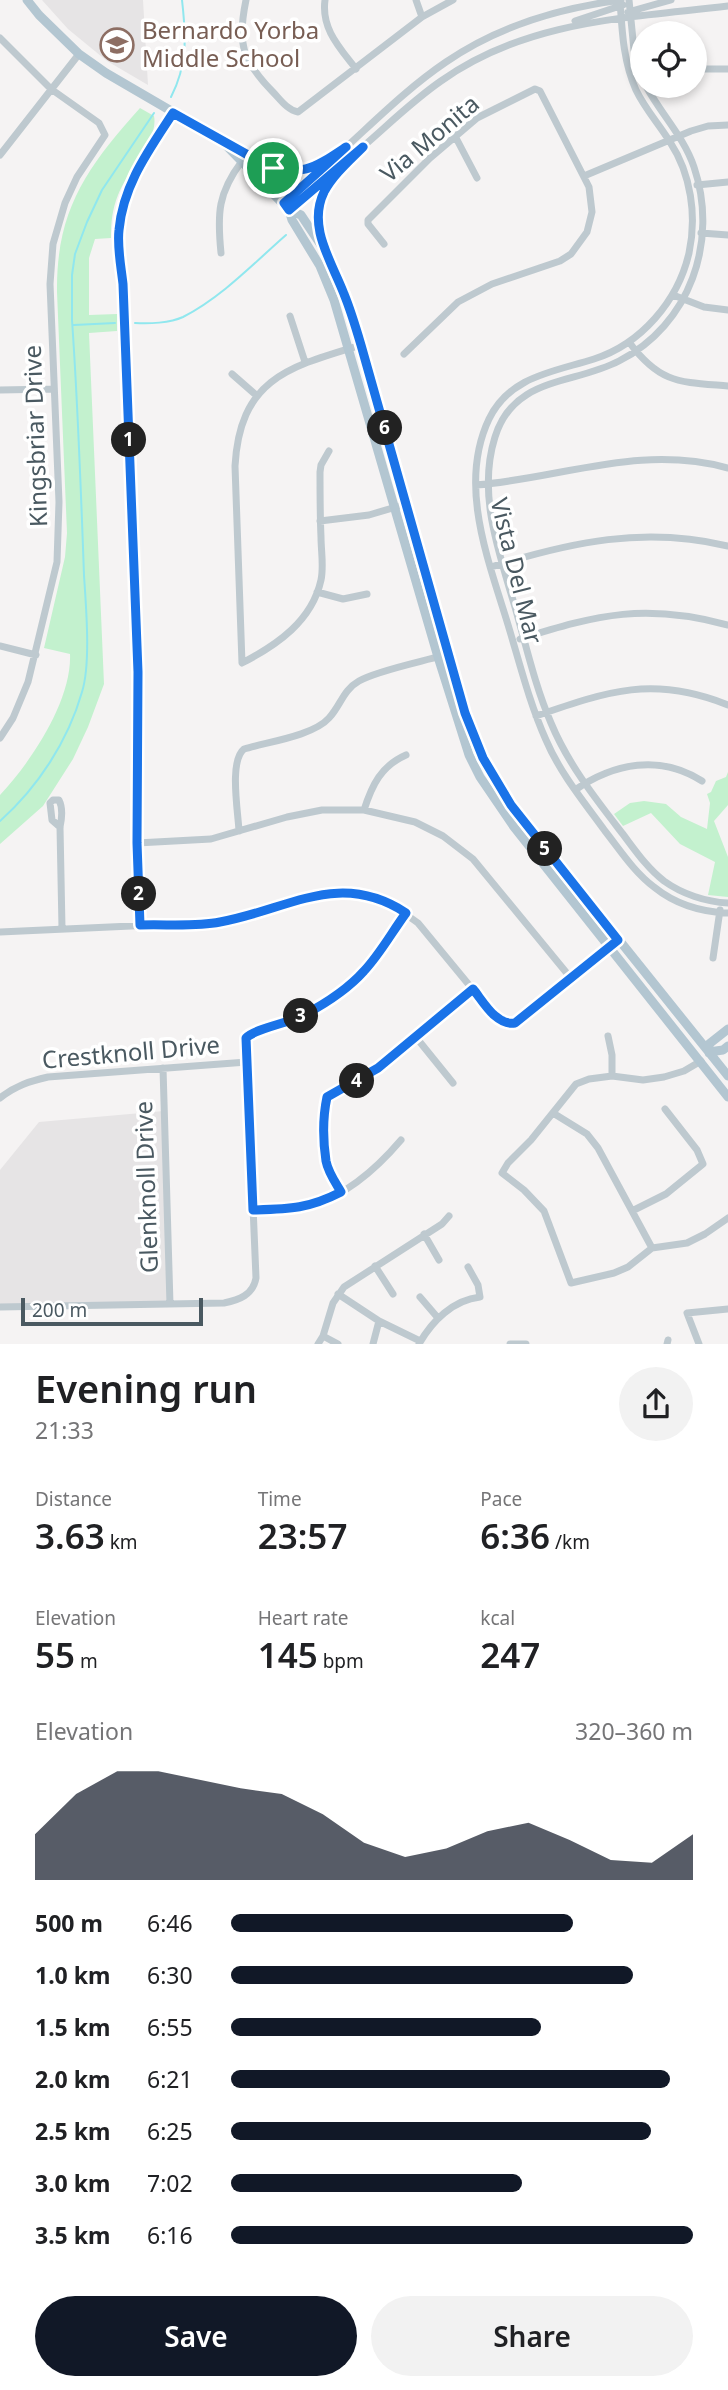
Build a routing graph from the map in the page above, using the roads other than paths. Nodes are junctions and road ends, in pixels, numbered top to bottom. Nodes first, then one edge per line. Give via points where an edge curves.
1 (27, 0) edge
2 (246, 0) edge
3 (325, 0) edge
4 (416, 0) edge
5 (453, 0) edge
6 (671, 0) edge
7 (728, 6) edge
8 (624, 7) edge
9 (422, 17) junction
10 (569, 26) junction
11 (630, 33) edge
12 (0, 38) edge
13 (79, 54) junction
14 (356, 69) junction
15 (707, 69) edge
16 (728, 69) edge
17 (630, 70) edge
18 (51, 89) junction
19 (640, 98) edge
20 (654, 98) edge
21 (173, 113) junction
22 (728, 125) edge
23 (455, 136) junction
24 (679, 136) junction
25 (221, 140) junction
26 (669, 140) junction
27 (346, 147) junction
28 (363, 147) junction
29 (0, 155) edge
30 (242, 161) junction
31 (584, 176) junction
32 (477, 178) dead end
33 (728, 182) edge
34 (699, 184) junction
35 (689, 186) junction
36 (286, 206) junction
37 (692, 233) junction
38 (704, 233) junction
39 (728, 235) edge
40 (384, 244) dead end
41 (325, 251) junction
42 (221, 253) dead end
43 (673, 295) junction
44 (683, 300) junction
45 (728, 310) edge
46 (290, 316) dead end
47 (629, 342) junction
48 (361, 345) junction
49 (349, 349) junction
50 (636, 351) junction
51 (404, 354) dead end
52 (304, 362) junction
53 (232, 374) dead end
54 (728, 386) edge
55 (54, 389) junction
56 (0, 390) edge
57 (256, 395) junction
58 (329, 452) dead end
59 (728, 468) edge
60 (488, 484) junction
61 (476, 485) junction
62 (406, 504) junction
63 (394, 508) junction
64 (320, 521) junction
65 (728, 546) edge
66 (502, 564) junction
67 (491, 567) junction
68 (317, 592) junction
69 (367, 594) dead end
70 (728, 625) edge
71 (524, 638) junction
72 (513, 641) junction
73 (0, 646) edge
74 (448, 654) junction
75 (36, 655) junction
76 (438, 657) junction
77 (728, 705) edge
78 (547, 713) junction
79 (536, 716) junction
80 (0, 738) edge
81 (406, 754) dead end
82 (702, 781) dead end
83 (585, 783) junction
84 (575, 790) junction
85 (364, 810) junction
86 (60, 827) dead end
87 (239, 831) junction
88 (137, 843) junction
89 (724, 902) edge
90 (406, 913) junction
91 (724, 913) edge
92 (140, 925) junction
93 (62, 928) junction
94 (0, 932) edge
95 (614, 943) junction
96 (713, 958) dead end
97 (570, 977) junction
98 (473, 989) junction
99 (728, 1030) edge
100 (415, 1036) junction
101 (608, 1036) dead end
102 (728, 1046) edge
103 (709, 1052) junction
104 (701, 1061) junction
105 (247, 1062) junction
106 (163, 1068) junction
107 (612, 1076) junction
108 (728, 1076) edge
109 (453, 1083) dead end
110 (728, 1097) edge
111 (0, 1098) edge
112 (665, 1109) dead end
113 (553, 1113) junction
114 (401, 1140) dead end
115 (341, 1192) junction
116 (253, 1210) junction
117 (632, 1210) junction
118 (449, 1216) dead end
119 (728, 1218) edge
120 (424, 1234) junction
121 (652, 1248) junction
122 (439, 1260) dead end
123 (375, 1266) junction
124 (468, 1267) dead end
125 (338, 1294) junction
126 (393, 1294) dead end
127 (420, 1297) dead end
128 (170, 1304) junction
129 (0, 1307) edge
130 (728, 1308) edge
131 (438, 1318) junction
132 (379, 1321) junction
133 (321, 1340) edge
134 (420, 1342) edge
135 (338, 1343) edge
136 (373, 1343) edge
137 (510, 1343) edge
138 (526, 1343) edge
139 (699, 1343) edge

1 - 13 main road
2 - 14 street via 241,35 247,61 293,111 298,112
3 - 14 street via 329,34
4 - 9 street
5 - 9 street
6 - 8 street
7 - 8 street
8 - 10 street
8 - 10 street
8 - 11 street
8 - 17 street, Vista Del Mar
8 - 27 street via 545,15 465,50 415,86
9 - 14 street
10 - 28 street via 527,37 464,66 427,91
12 - 18 street
13 - 18 street
13 - 21 main road
15 - 16 street
18 - 29 street
18 - 55 street, Kingsbriar Drive via 99,123 105,135 77,177 55,231 50,284
19 - 26 street, Vista Del Mar
20 - 24 street, Vista Del Mar
21 - 25 main road
21 - 88 street via 138,168 124,200 119,232 138,672
22 - 24 street
23 - 31 street, Via Monita via 489,111 535,89
23 - 32 street
23 - 40 street, Via Monita via 368,220
24 - 26 street
24 - 34 street, Vista Del Mar
25 - 27 main road via 264,164 291,172 316,166
25 - 30 main road
26 - 31 street
26 - 35 street, Vista Del Mar
27 - 36 street
28 - 36 street
28 - 41 main road via 339,171 321,199 318,220
30 - 36 main road
30 - 42 street via 223,191
31 - 51 street via 592,212 587,232 571,254 475,291
33 - 34 street
34 - 35 street
34 - 38 street, Vista Del Mar
35 - 37 street, Vista Del Mar
36 - 41 main road via 300,215
36 - 49 main road via 328,284
37 - 38 street
37 - 43 street, Vista Del Mar
38 - 39 street
38 - 44 street, Vista Del Mar via 699,261
41 - 48 main road
43 - 44 street
43 - 47 street, Vista Del Mar
44 - 45 street
44 - 50 street, Vista Del Mar
46 - 52 street
47 - 50 street
47 - 61 street, Vista Del Mar via 595,359 531,377 509,392 489,418
48 - 49 street
48 - 62 main road
49 - 52 street
49 - 63 main road
50 - 54 street via 666,377
50 - 60 street, Vista Del Mar via 606,367 538,387 519,400 499,426
52 - 57 street
53 - 57 street
55 - 56 street
55 - 75 street, Kingsbriar Drive via 57,562
57 - 68 street via 236,443 242,663 294,628
58 - 64 street via 320,472
59 - 60 street via 674,460 623,460
60 - 61 street
60 - 66 street, Vista Del Mar
61 - 67 street, Vista Del Mar via 479,523
62 - 63 street
62 - 74 main road
63 - 64 street
63 - 76 main road
64 - 68 street via 322,572
65 - 66 street via 628,536 579,543
66 - 67 street
66 - 71 street, Vista Del Mar
67 - 72 street, Vista Del Mar
68 - 69 street via 344,599
70 - 71 street via 671,614 621,613
71 - 72 street
71 - 78 street, Vista Del Mar
72 - 79 street, Vista Del Mar
73 - 75 street
74 - 76 street
74 - 95 main road via 475,741 494,780
75 - 80 street, Kingsbriar Drive via 13,718
76 - 87 street via 362,679 344,693 324,723 239,753 235,768
76 - 95 main road via 459,729 480,777 514,827
77 - 78 street via 687,691 648,688 607,693
78 - 79 street
78 - 83 street, Vista Del Mar
79 - 84 street, Vista Del Mar
81 - 85 street via 380,773
82 - 83 street via 673,767 645,764 608,771
83 - 84 street
83 - 89 street, Vista Del Mar via 643,861 662,879 685,892
84 - 91 street, Vista Del Mar via 646,881 679,902
85 - 87 street via 322,810
85 - 97 street via 415,822 473,859
86 - 93 street
87 - 88 street via 211,839
88 - 92 street
89 - 91 street
90 - 92 street via 375,897 334,892 219,922
90 - 98 street
90 - 105 street, Crestknoll Drive via 354,982 303,1016 251,1033 246,1038
91 - 96 street
92 - 93 street
93 - 94 street
95 - 97 street
95 - 103 main road
95 - 104 main road
97 - 98 street via 509,1024 493,1014
98 - 100 street
99 - 103 main road via 709,1044
100 - 109 street
100 - 115 street via 378,1068 327,1097 326,1162
101 - 107 street
102 - 103 main road
103 - 104 main road
103 - 108 main road
104 - 107 street via 664,1077
104 - 110 main road
105 - 106 street, Crestknoll Drive
105 - 116 street
106 - 111 street, Crestknoll Drive via 48,1077 27,1082
106 - 128 street, Glenknoll Drive
107 - 113 street via 576,1084
112 - 117 street via 703,1164 666,1194
113 - 117 street via 587,1134
113 - 121 street via 502,1173 544,1211 571,1283 628,1267
114 - 115 street via 366,1175
115 - 116 street via 313,1205
116 - 128 street via 256,1278 250,1293 223,1303
117 - 121 street
118 - 120 street
119 - 121 street via 687,1243
120 - 122 street
120 - 123 street
123 - 125 street
123 - 126 street
124 - 131 street via 480,1297 469,1298
125 - 132 street
125 - 133 street
127 - 131 street
128 - 129 street
130 - 139 street via 687,1313
131 - 134 street
132 - 134 street
132 - 136 street
133 - 135 street
137 - 138 street

